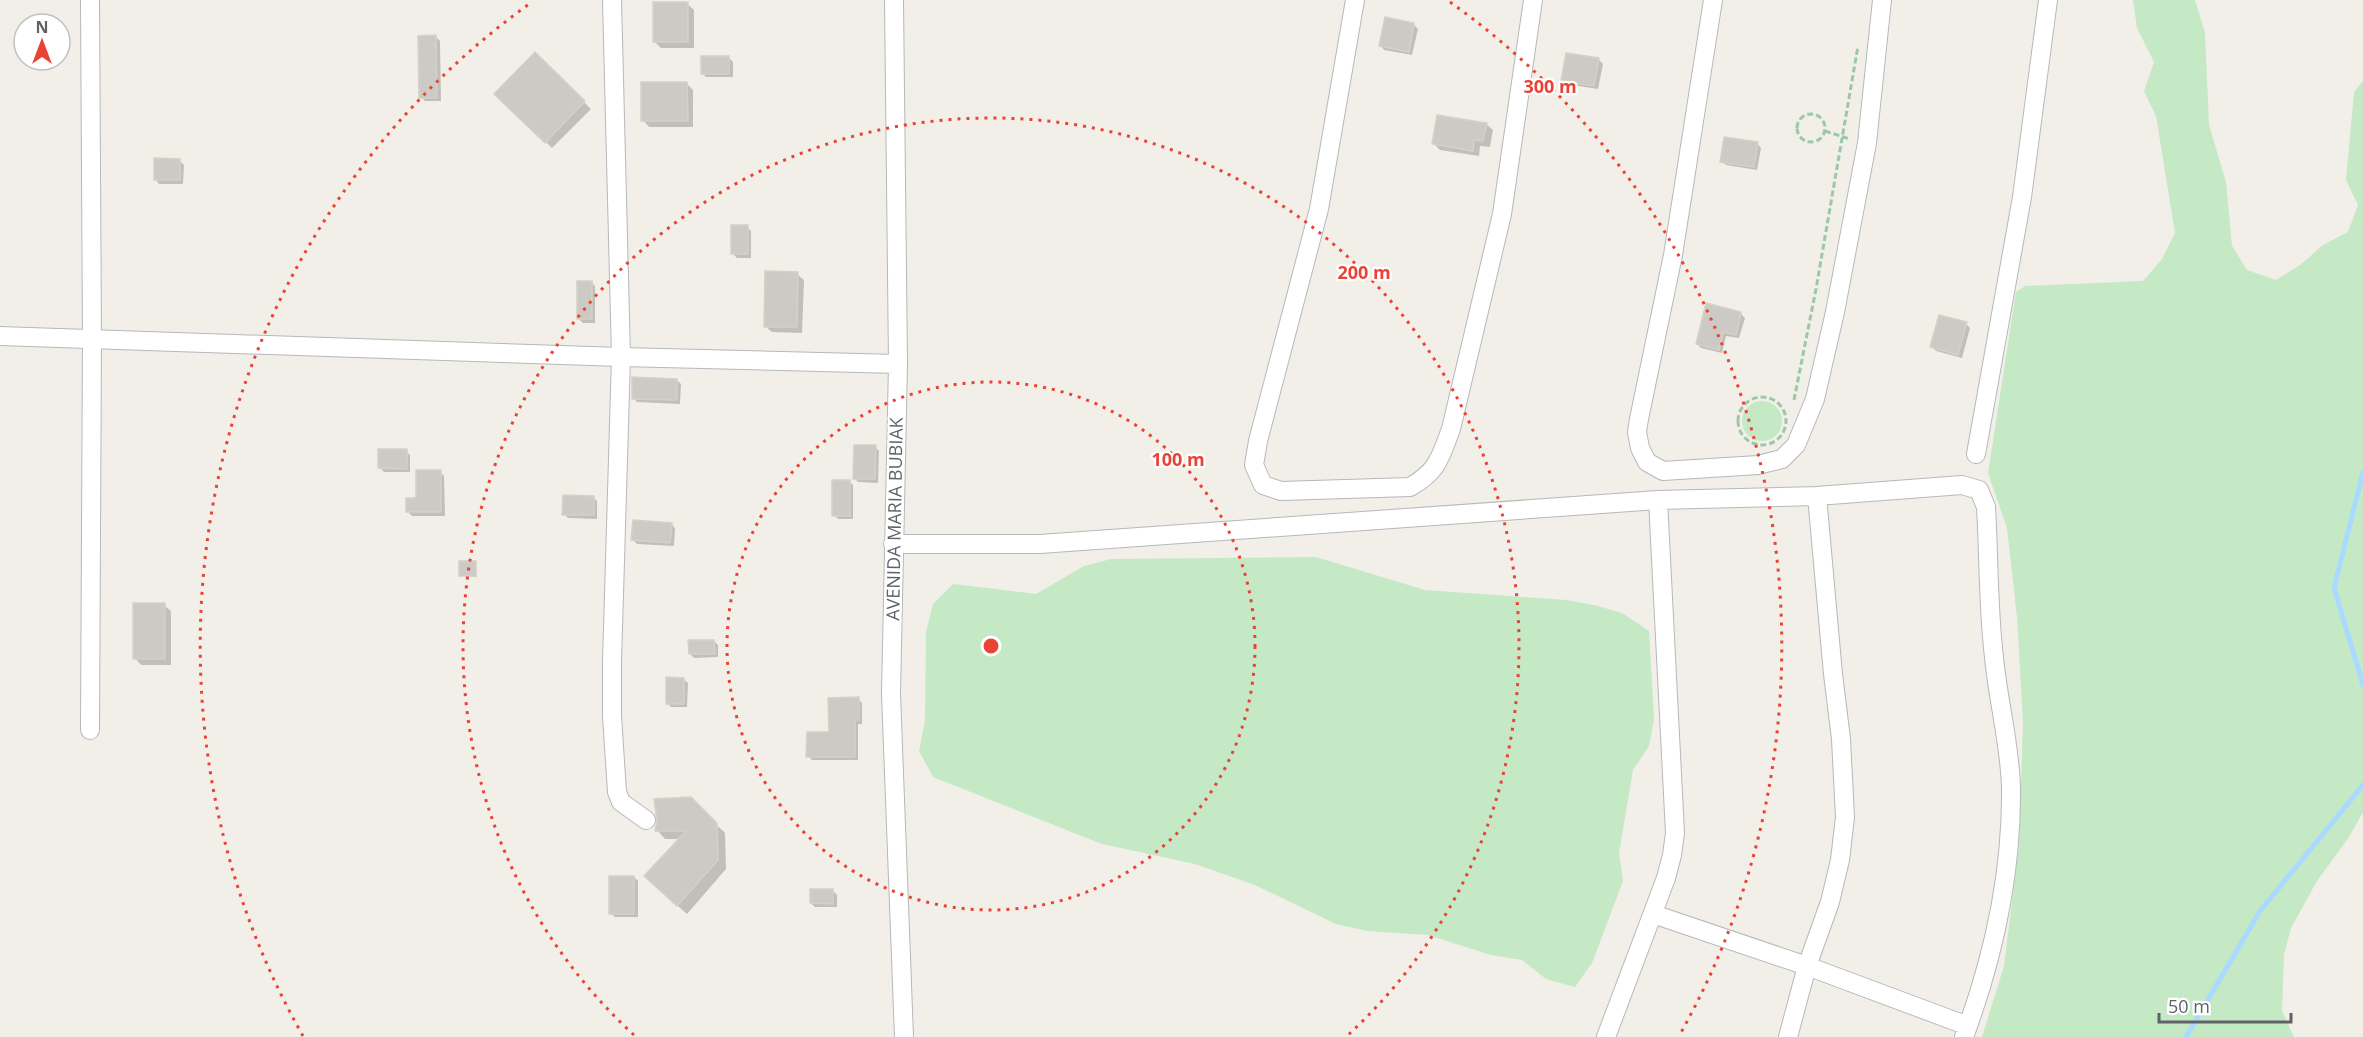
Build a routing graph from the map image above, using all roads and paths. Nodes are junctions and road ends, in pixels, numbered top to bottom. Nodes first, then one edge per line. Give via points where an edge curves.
1 (90, 0) edge
2 (612, 0) edge
3 (894, 0) edge
4 (1354, 0) edge
5 (1533, 0) edge
6 (1713, 0) edge
7 (1882, 0) edge
8 (2048, 0) edge
9 (1858, 43) dead end
10 (1825, 131) junction
11 (1843, 137) junction
12 (0, 336) edge
13 (92, 338) junction
14 (621, 357) junction
15 (898, 364) junction
16 (1786, 417) junction
17 (1976, 454) dead end
18 (1817, 496) junction
19 (1658, 500) junction
20 (893, 544) junction
21 (90, 730) dead end
22 (646, 820) dead end
23 (1653, 914) junction
24 (1807, 966) junction
25 (1966, 1031) edge
26 (904, 1037) edge
27 (1606, 1037) edge
28 (1788, 1037) edge

1 - 13 street
2 - 14 street
3 - 15 street, AVENIDA MARIA BUBIAK
4 - 5 street via 1319,209 1254,465 1263,485 1281,491 1410,487 1427,477 1440,458 1451,429 1502,214
6 - 7 street via 1673,255 1637,432 1647,462 1663,471 1758,465 1782,459 1796,445 1815,399 1835,312 1867,143
8 - 17 street via 2022,197
9 - 11 path
10 - 10 path via 1825,124 1817,115 1804,116 1797,125 1800,137 1811,142
10 - 11 path
11 - 16 path via 1792,410
12 - 13 street
13 - 14 street
13 - 21 street
14 - 15 street
14 - 22 street via 612,716 617,792 621,802
15 - 20 street, AVENIDA MARIA BUBIAK
16 - 16 path via 1779,404 1758,397 1744,404 1737,418 1746,439 1766,445 1783,432
18 - 19 street
18 - 24 street via 1845,817 1830,902
18 - 25 street via 1962,486 1979,490 1986,507 1994,656 2010,774 2010,822 2000,917
19 - 20 street via 1040,544
19 - 23 street via 1675,817 1672,855
20 - 26 street, AVENIDA MARIA BUBIAK via 891,694
23 - 24 street
23 - 27 street
24 - 25 street
24 - 28 street

